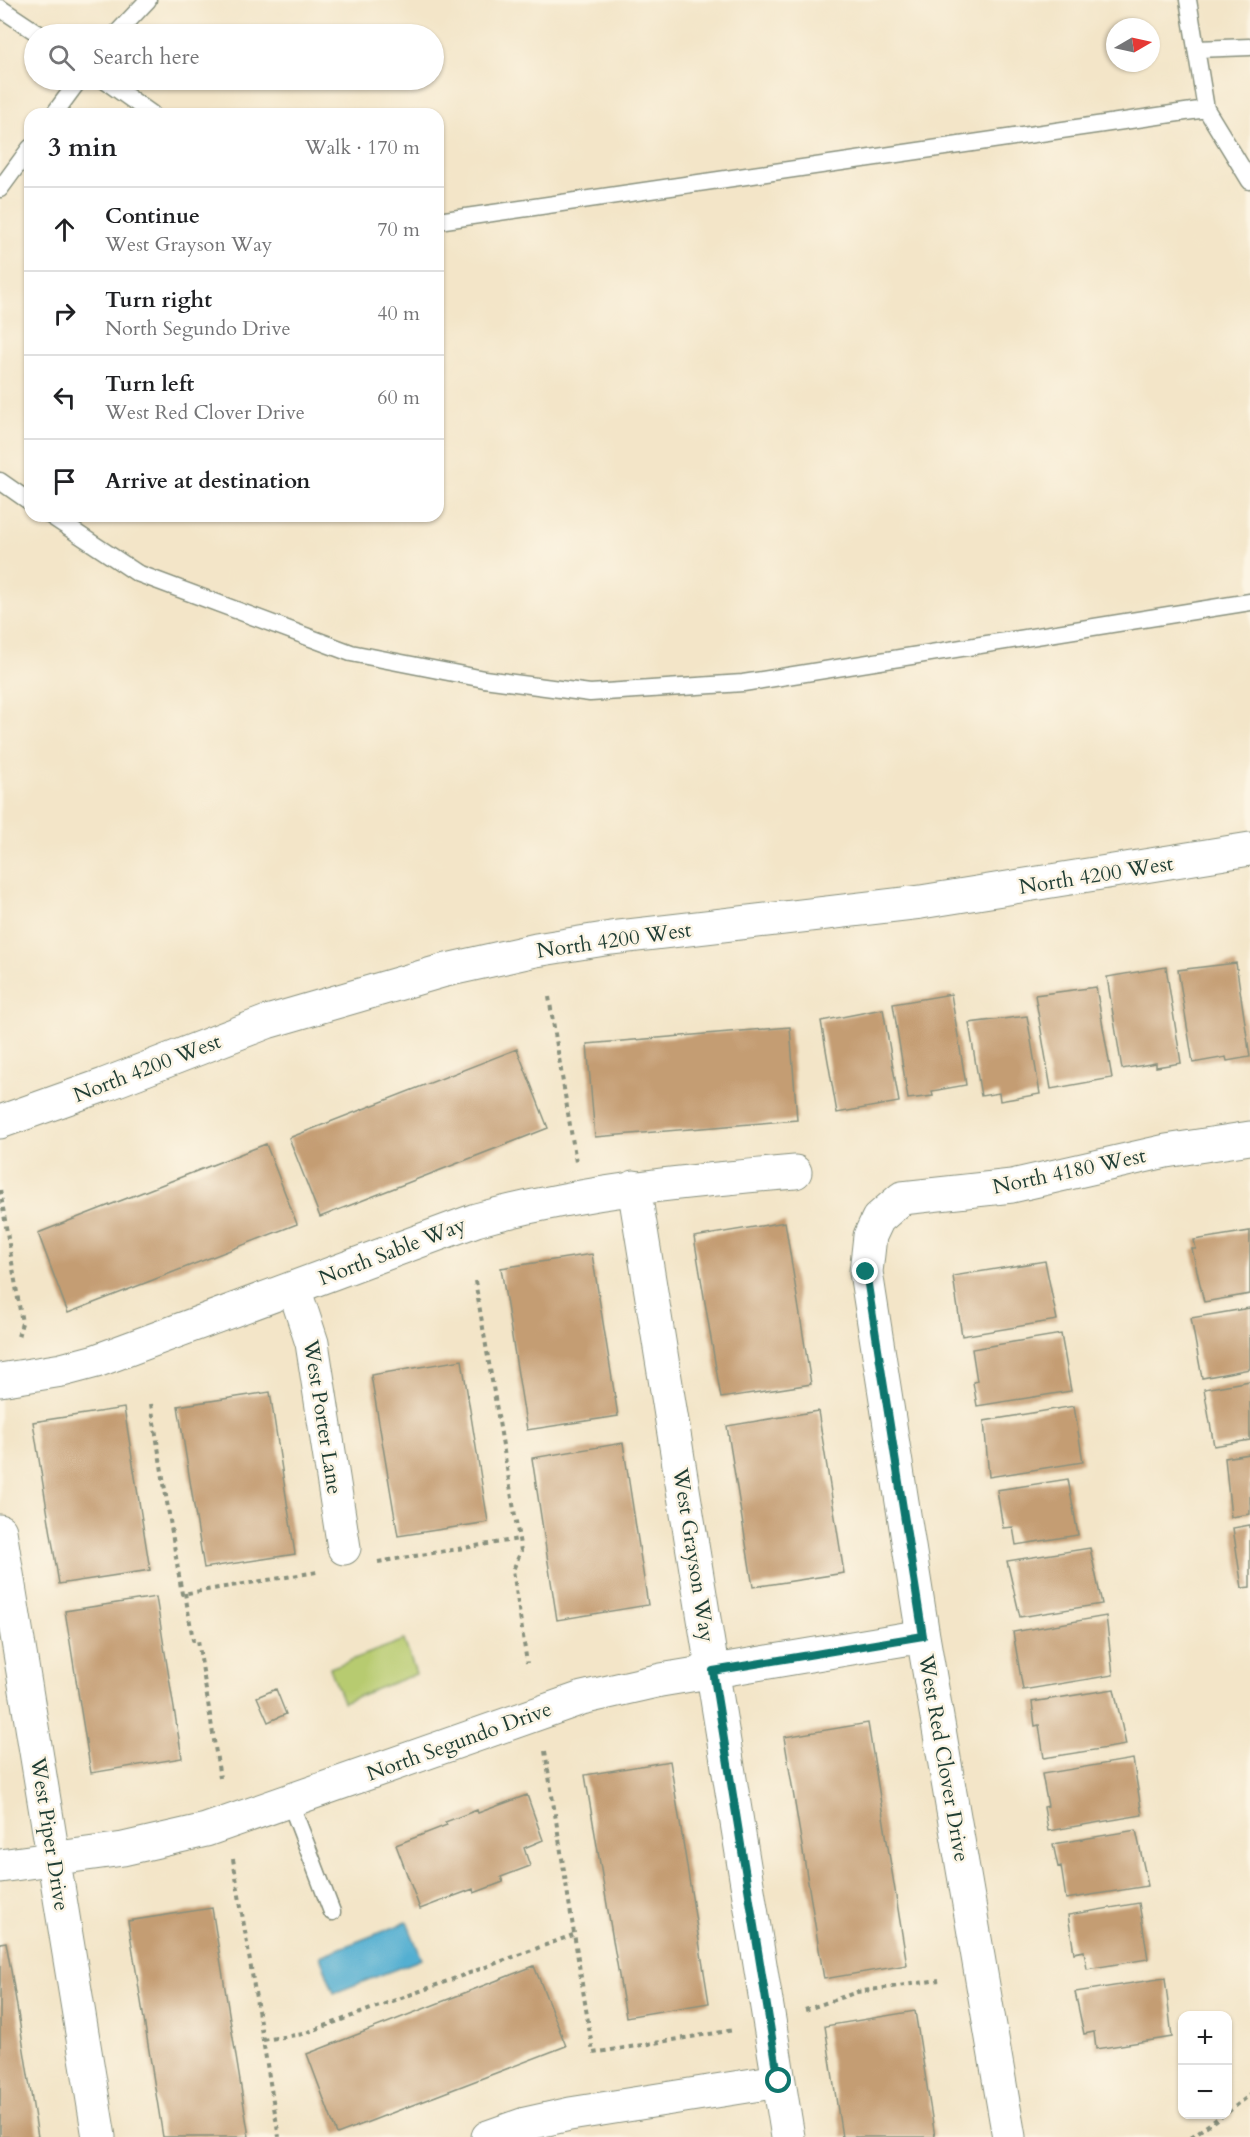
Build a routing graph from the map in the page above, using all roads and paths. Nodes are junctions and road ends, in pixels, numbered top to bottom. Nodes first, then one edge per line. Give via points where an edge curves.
1 (148, 0) edge
2 (1188, 0) edge
3 (0, 8) edge
4 (24, 24) edge
5 (125, 24) edge
6 (1250, 47) edge
7 (1197, 49) junction
8 (72, 90) edge
9 (118, 90) edge
10 (58, 108) edge
11 (144, 108) edge
12 (1206, 109) junction
13 (24, 156) edge
14 (1250, 181) edge
15 (0, 189) edge
16 (444, 220) edge
17 (0, 481) edge
18 (24, 498) edge
19 (60, 522) edge
20 (1250, 603) edge
21 (1250, 849) edge
22 (549, 997) dead end
23 (0, 1122) edge
24 (1250, 1138) edge
25 (578, 1172) dead end
26 (795, 1172) dead end
27 (634, 1187) junction
28 (0, 1190) edge
29 (891, 1206) joint
30 (475, 1281) dead end
31 (294, 1288) junction
32 (14, 1348) dead end
33 (0, 1380) edge
34 (151, 1404) dead end
35 (0, 1531) edge
36 (519, 1539) junction
37 (346, 1561) junction
38 (185, 1593) junction
39 (923, 1636) junction
40 (527, 1663) dead end
41 (713, 1671) junction
42 (543, 1744) dead end
43 (220, 1778) dead end
44 (290, 1802) junction
45 (54, 1858) junction
46 (233, 1859) dead end
47 (0, 1866) edge
48 (332, 1912) dead end
49 (573, 1935) junction
50 (939, 1980) dead end
51 (801, 2011) dead end
52 (739, 2029) dead end
53 (263, 2040) junction
54 (779, 2081) junction
55 (1250, 2095) edge
56 (1232, 2108) edge
57 (1217, 2119) edge
58 (99, 2137) edge
59 (279, 2137) edge
60 (488, 2137) edge
61 (788, 2137) edge
62 (1009, 2137) edge
63 (1191, 2137) edge

1 - 5 lane
2 - 7 lane
3 - 4 lane
6 - 7 lane
7 - 12 lane
8 - 10 lane
9 - 11 lane
12 - 14 lane
12 - 16 lane
13 - 15 lane
17 - 18 lane
19 - 20 lane via 137,573 351,652 484,679 590,693 743,683
21 - 23 street, North 4200 West via 921,902 536,950 442,971 267,1022
22 - 25 path
24 - 29 street, North 4180 West via 1166,1151 1012,1186 921,1194 902,1198
26 - 27 street, North Sable Way
27 - 31 street, North Sable Way via 564,1197 476,1220
27 - 41 street, West Grayson Way
28 - 32 path via 22,1323
29 - 39 street, West Red Clover Drive via 870,1236 866,1272
30 - 36 path
31 - 33 street, North Sable Way via 96,1361
31 - 37 street, West Porter Lane via 312,1343
34 - 38 path via 182,1594
35 - 45 street, West Piper Drive
36 - 37 path
36 - 40 path via 521,1551 513,1570
37 - 38 path
38 - 43 path via 193,1640 198,1640
39 - 41 street, North Segundo Drive
39 - 62 street, West Red Clover Drive
41 - 44 street, North Segundo Drive via 582,1698
41 - 54 street, West Grayson Way
42 - 49 path
44 - 45 street, North Segundo Drive via 165,1841
44 - 48 lane
45 - 47 street, North Segundo Drive
45 - 58 street, West Piper Drive
46 - 53 path
49 - 52 path via 593,2053
49 - 53 path via 303,2034
50 - 51 path via 857,1992
53 - 59 path
54 - 60 street via 570,2114
54 - 61 street, West Grayson Way
55 - 56 path
57 - 63 path

